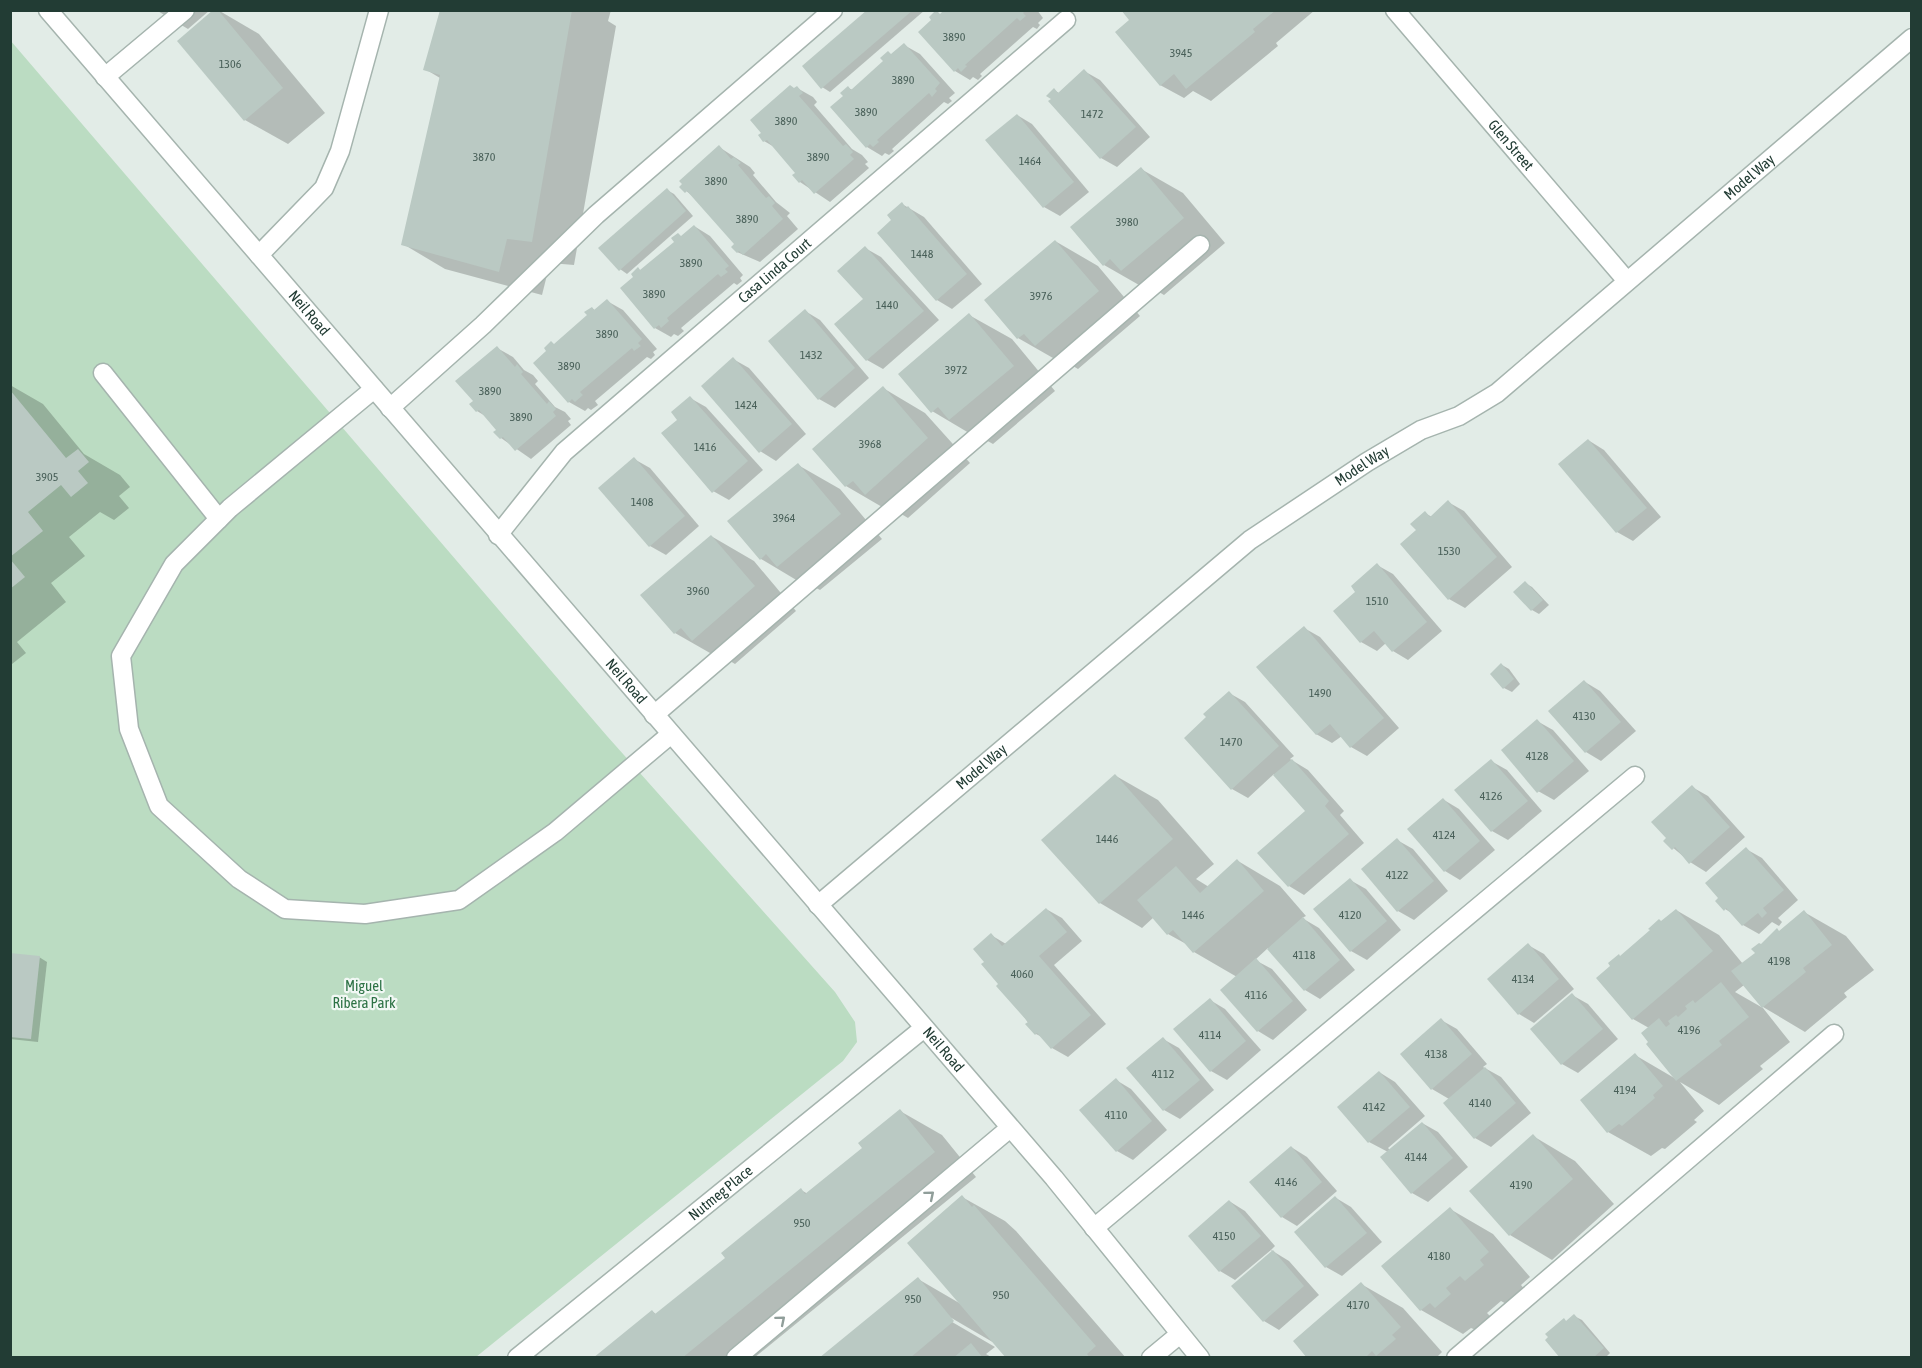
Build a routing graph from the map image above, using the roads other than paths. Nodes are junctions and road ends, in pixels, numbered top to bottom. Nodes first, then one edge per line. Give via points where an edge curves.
1 (48, 10) edge
2 (185, 10) edge
3 (379, 10) edge
4 (833, 10) edge
5 (1395, 10) edge
6 (1066, 20) dead end
7 (1911, 38) edge
8 (105, 77) junction
9 (1200, 245) dead end
10 (259, 255) junction
11 (1627, 281) junction
12 (103, 373) dead end
13 (374, 389) junction
14 (390, 408) junction
15 (219, 519) junction
16 (498, 535) junction
17 (654, 715) junction
18 (671, 734) junction
19 (1635, 776) dead end
20 (818, 905) junction
21 (924, 1028) junction
22 (1834, 1034) dead end
23 (1010, 1128) junction
24 (1094, 1228) junction
25 (1180, 1334) junction
26 (516, 1358) edge
27 (736, 1358) edge
28 (1150, 1358) edge
29 (1200, 1358) edge
30 (1456, 1358) edge

1 - 8 street, Neil Road
2 - 8 street
3 - 10 street via 340,151 324,188
4 - 14 street via 596,215 483,326
5 - 11 street, Glen Street
6 - 16 street, Casa Linda Court via 564,452
7 - 11 street, Model Way
8 - 10 street, Neil Road
9 - 17 street
10 - 13 street, Neil Road
11 - 20 street, Model Way via 1497,393 1367,462 1251,540
12 - 15 street
13 - 14 street, Neil Road
13 - 15 street
14 - 16 street, Neil Road
15 - 18 street via 174,564 121,656 129,729 159,806 239,879 285,909 365,914 459,900 555,832
16 - 17 street, Neil Road
17 - 18 street, Neil Road
18 - 20 street, Neil Road
19 - 24 street
20 - 21 street, Neil Road
21 - 23 street, Neil Road
21 - 26 street, Nutmeg Place
22 - 30 street
23 - 24 street, Neil Road
27 -> 23 street
24 - 25 street, Neil Road
25 - 28 street
25 - 29 street, Neil Road

